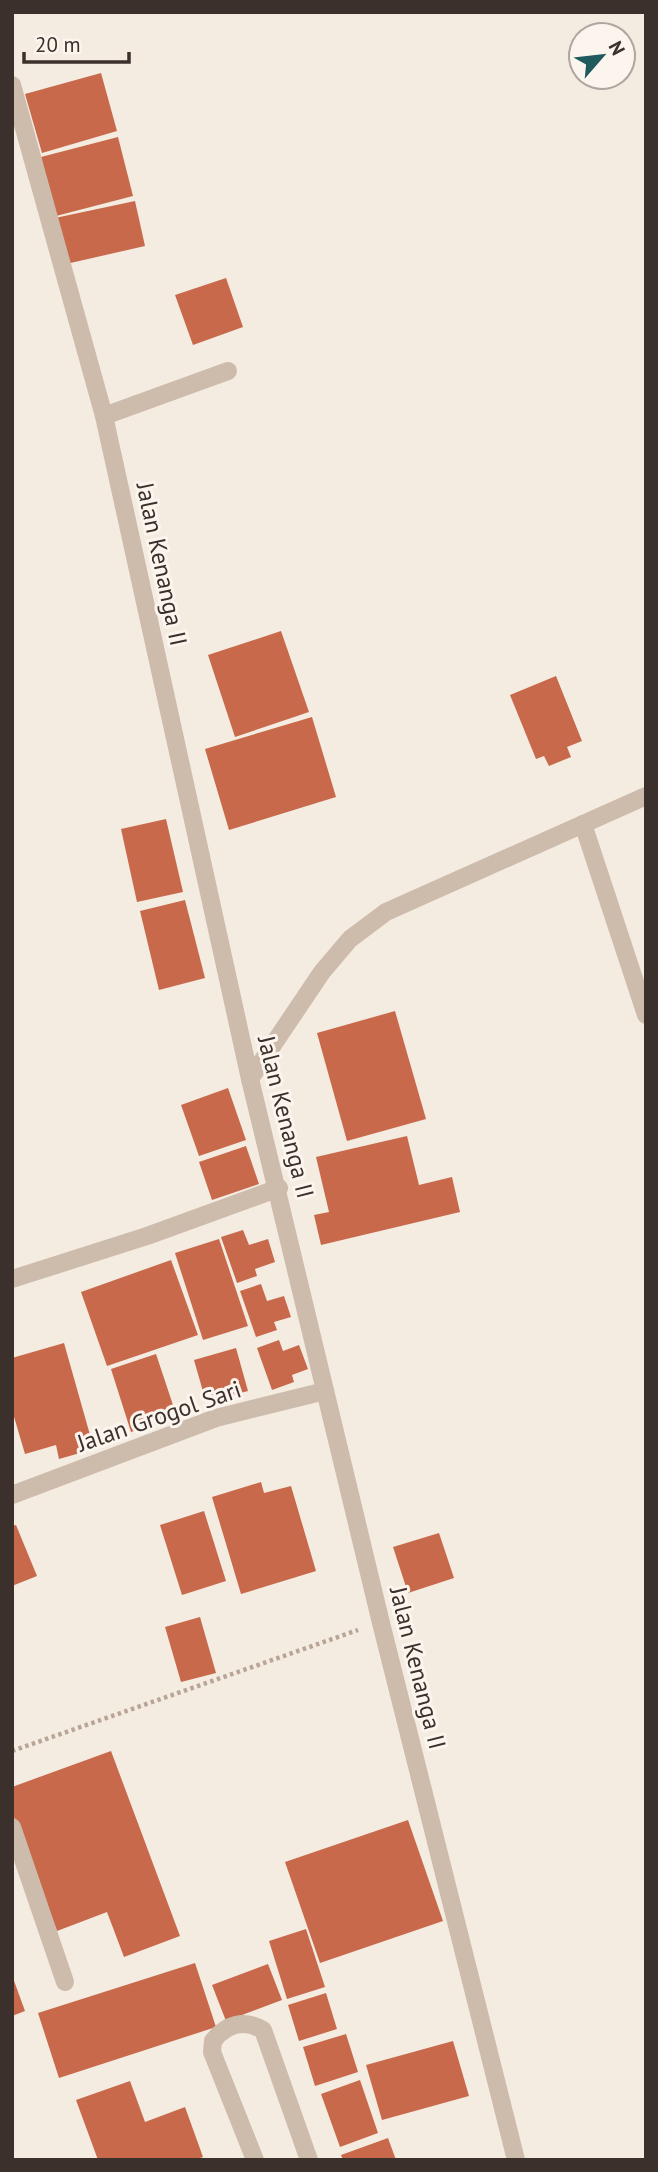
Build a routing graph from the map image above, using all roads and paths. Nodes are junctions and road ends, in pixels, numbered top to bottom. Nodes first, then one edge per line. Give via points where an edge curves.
1 (12, 85) edge
2 (228, 371) dead end
3 (104, 416) junction
4 (646, 796) edge
5 (583, 824) junction
6 (646, 1015) edge
7 (250, 1079) junction
8 (279, 1188) junction
9 (12, 1279) edge
10 (325, 1391) junction
11 (12, 1495) edge
12 (381, 1622) junction
13 (12, 1751) edge
14 (12, 1827) edge
15 (65, 1982) dead end
16 (254, 2160) edge
17 (309, 2160) edge
18 (516, 2160) edge

1 - 3 street, Jalan Kenanga II
2 - 3 street
3 - 7 street, Jalan Kenanga II
4 - 5 street
5 - 6 street
5 - 7 street via 386,912 350,939 321,972
7 - 8 street, Jalan Kenanga II
8 - 9 street
8 - 10 street, Jalan Kenanga II
10 - 11 street, Jalan Grogol Sari via 216,1418
10 - 12 street, Jalan Kenanga II
12 - 13 path
12 - 18 street, Jalan Kenanga II
14 - 15 street
16 - 17 street via 212,2052 213,2041 233,2024 253,2024 263,2030

